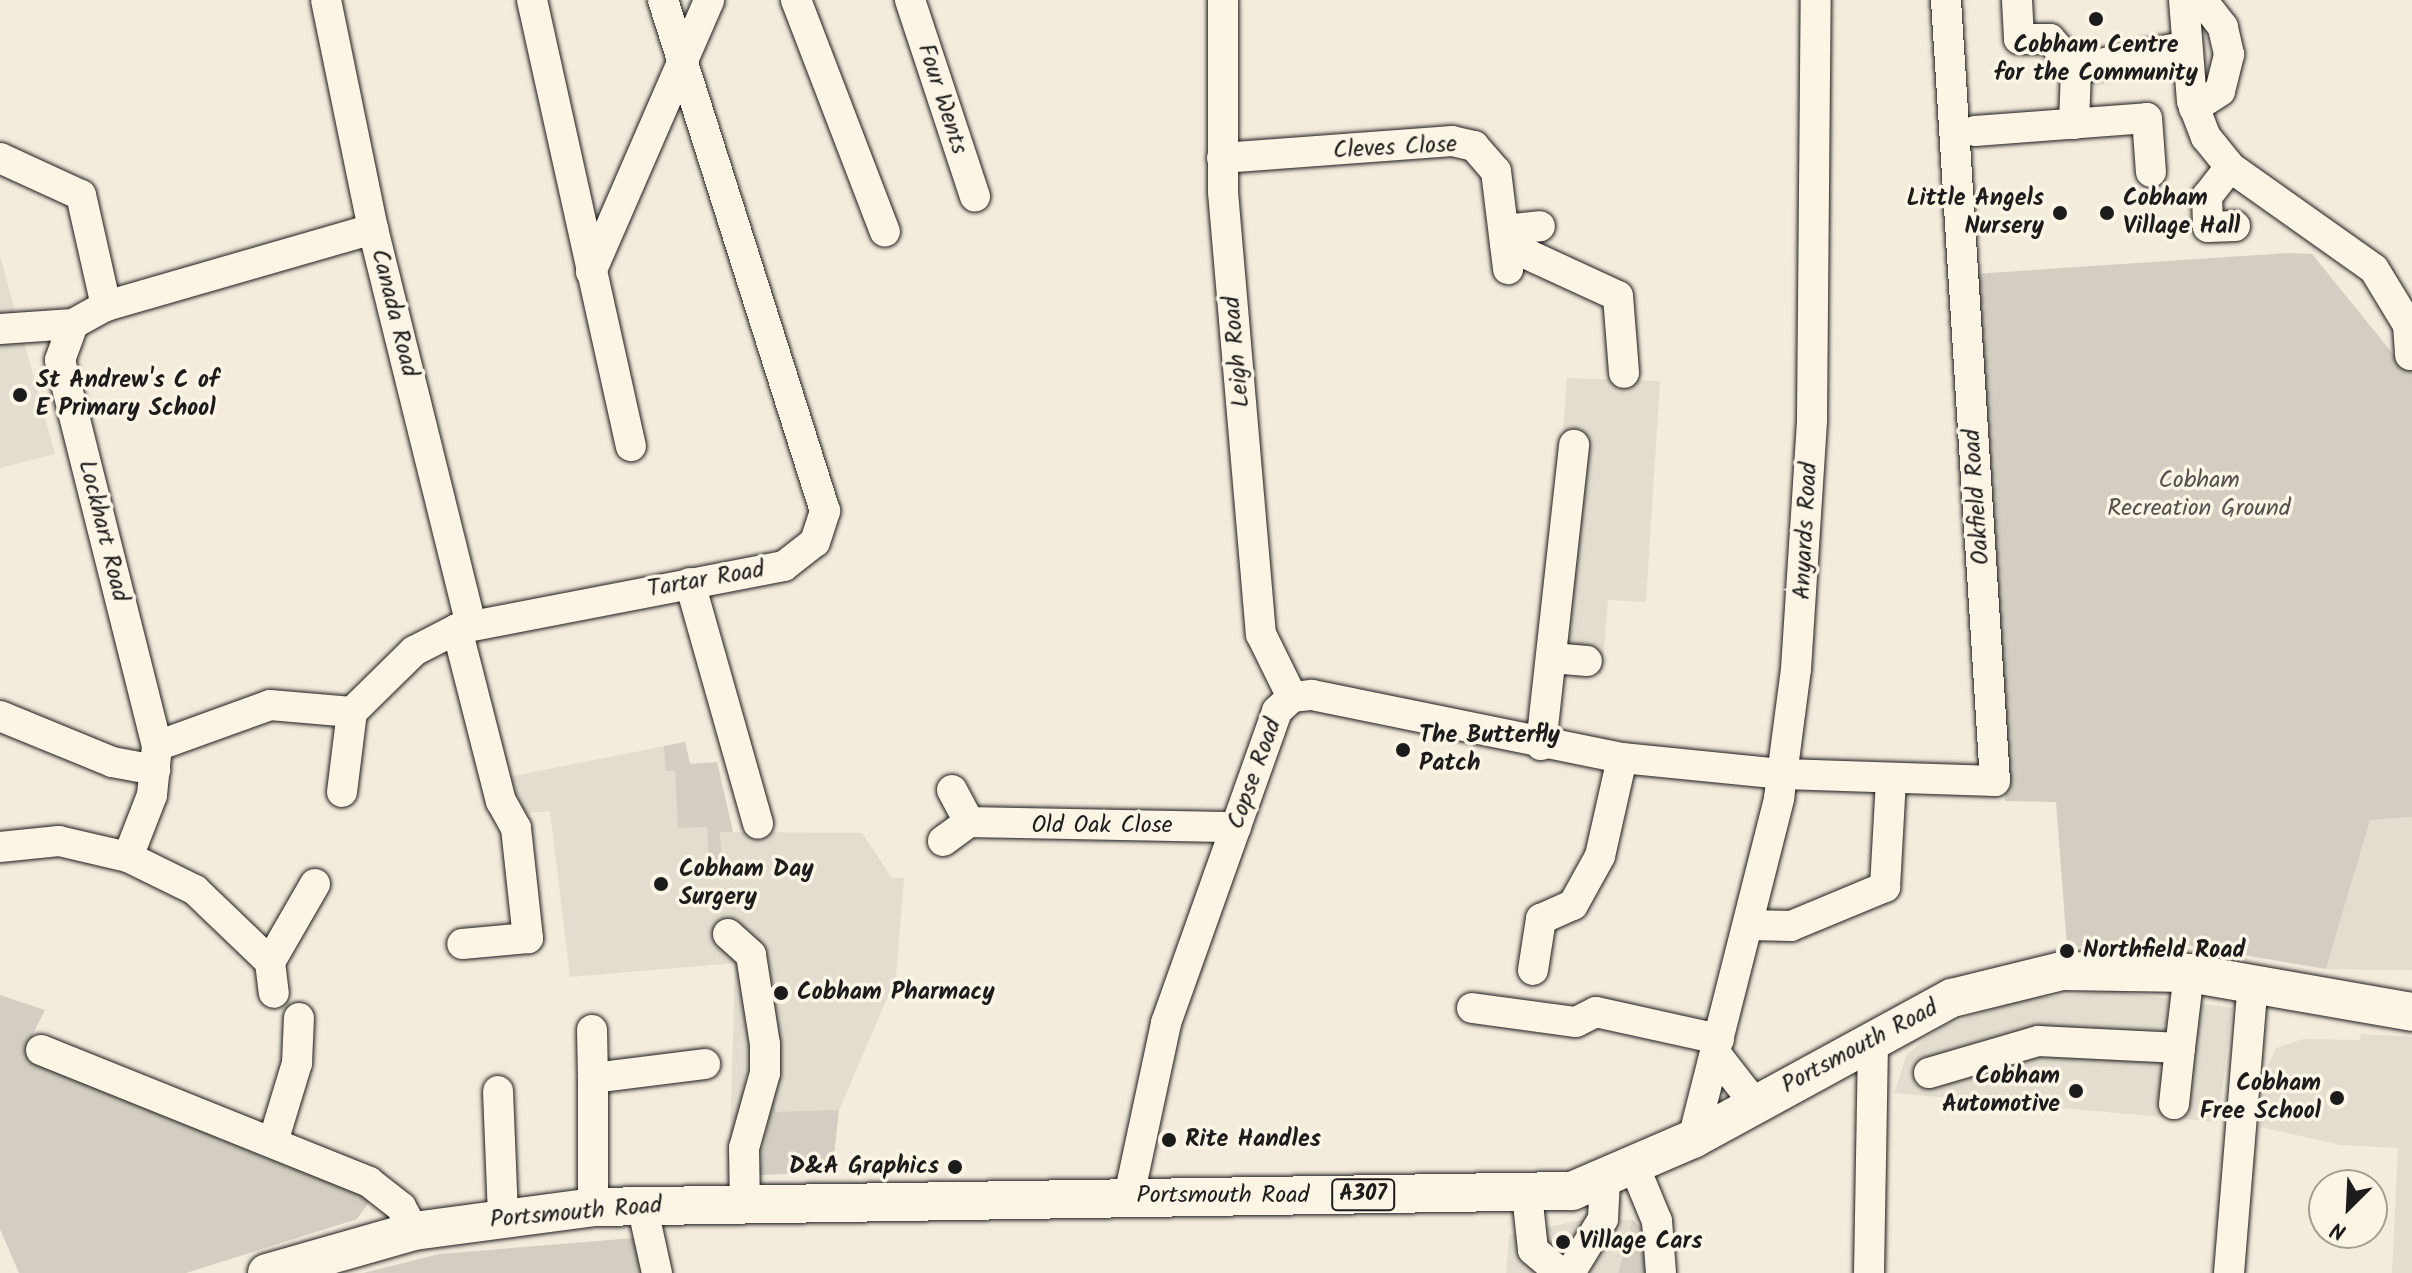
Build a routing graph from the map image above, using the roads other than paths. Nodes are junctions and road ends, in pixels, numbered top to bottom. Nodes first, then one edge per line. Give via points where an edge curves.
1 (326, 0) edge
2 (532, 0) edge
3 (663, 0) edge
4 (709, 0) edge
5 (796, 0) edge
6 (910, 0) edge
7 (1223, 0) edge
8 (1816, 0) edge
9 (1946, 0) edge
10 (2017, 0) edge
11 (2184, 0) edge
12 (2202, 0) edge
13 (2187, 46) junction
14 (683, 61) junction
15 (2076, 69) junction
16 (2194, 108) junction
17 (2074, 124) junction
18 (1975, 131) dead end
19 (0, 158) edge
20 (1222, 158) junction
21 (2230, 167) junction
22 (2151, 172) dead end
23 (975, 197) dead end
24 (1540, 226) dead end
25 (2235, 226) dead end
26 (373, 229) junction
27 (885, 232) dead end
28 (1506, 248) junction
29 (591, 272) junction
30 (106, 306) junction
31 (73, 324) junction
32 (2410, 324) edge
33 (0, 329) edge
34 (2410, 355) dead end
35 (1624, 373) dead end
36 (1574, 445) dead end
37 (631, 446) dead end
38 (690, 583) junction
39 (464, 626) junction
40 (1552, 658) junction
41 (1587, 661) dead end
42 (1292, 697) junction
43 (352, 712) junction
44 (0, 716) edge
45 (1541, 745) junction
46 (156, 758) junction
47 (1622, 758) junction
48 (1783, 774) junction
49 (1891, 781) junction
50 (952, 790) dead end
51 (342, 792) dead end
52 (969, 822) junction
53 (758, 824) dead end
54 (1236, 827) junction
55 (943, 841) dead end
56 (0, 847) edge
57 (128, 857) junction
58 (315, 884) dead end
59 (1749, 925) junction
60 (728, 934) dead end
61 (462, 944) dead end
62 (270, 962) junction
63 (1533, 970) dead end
64 (2189, 973) junction
65 (2253, 984) junction
66 (274, 993) dead end
67 (1472, 1008) dead end
68 (2412, 1012) edge
69 (299, 1018) dead end
70 (592, 1030) dead end
71 (1873, 1038) junction
72 (1718, 1046) junction
73 (2180, 1048) junction
74 (41, 1050) dead end
75 (705, 1064) dead end
76 (1929, 1073) dead end
77 (593, 1078) junction
78 (498, 1091) dead end
79 (1755, 1104) junction
80 (2174, 1104) dead end
81 (1693, 1139) junction
82 (273, 1142) junction
83 (1620, 1174) junction
84 (1527, 1194) junction
85 (1129, 1196) junction
86 (745, 1204) junction
87 (642, 1205) junction
88 (593, 1207) junction
89 (503, 1217) junction
90 (414, 1231) junction
91 (267, 1273) edge
92 (657, 1273) edge
93 (1560, 1273) edge
94 (1570, 1273) edge
95 (1661, 1273) edge
96 (1869, 1273) edge
97 (2229, 1273) edge

1 - 26 street, Canada Road
2 - 29 street
3 - 14 street, Tartar Road
4 - 14 street
5 - 27 street
6 - 23 street, Four Wents
7 - 20 street, Leigh Road
8 - 48 street, Anyards Road via 1811,434
9 - 49 street, Oakfield Road via 1995,781
10 - 15 street via 2019,39 2050,39
11 - 13 street
12 - 16 street via 2223,27 2229,54 2220,91
13 - 15 street
13 - 16 street
14 - 29 street
14 - 38 street, Tartar Road via 825,511 815,542 784,566
15 - 17 street
16 - 21 street
17 - 18 street
17 - 22 street via 2147,118
19 - 30 street via 81,195
20 - 28 street, Cleves Close via 1463,142 1484,152 1496,171
20 - 42 street, Leigh Road via 1261,634
21 - 25 street via 2207,196 2208,227
21 - 32 street via 2356,252
24 - 28 street
26 - 30 street
26 - 39 street, Canada Road
28 - 35 street via 1618,296
29 - 37 street
30 - 31 street
31 - 33 street
31 - 46 street, Lockhart Road via 60,360
32 - 34 street
36 - 40 street
38 - 39 street, Tartar Road
38 - 53 street
39 - 43 street, Tartar Road via 414,651
39 - 61 street, Canada Road via 501,801 516,828 528,938
40 - 41 street
40 - 45 street
42 - 45 street, Copse Road via 1312,695
42 - 54 street, Copse Road via 1277,711
43 - 46 street via 270,705
43 - 51 street
44 - 46 street via 112,762
45 - 47 street, Copse Road
46 - 57 street
47 - 48 street, Copse Road
47 - 63 street via 1600,856 1573,905 1541,919
48 - 49 street, Oakfield Road
48 - 59 street, Anyards Road
49 - 59 street via 1885,887 1791,926
50 - 52 street
52 - 54 street, Old Oak Close
52 - 55 street
54 - 85 street, Copse Road via 1166,1023
56 - 57 street via 44,840
57 - 62 street via 195,890
58 - 62 street
59 - 72 street, Anyards Road
60 - 86 street via 751,955 765,1044 765,1073 744,1148
62 - 66 street
64 - 65 main road, Portsmouth Road / A307
64 - 71 main road, Portsmouth Road / A307 via 2097,969 2014,979 1952,998
64 - 73 street
65 - 68 main road, Portsmouth Road / A307
65 - 97 street
67 - 72 street via 1576,1022 1596,1012
69 - 82 street via 297,1063
70 - 77 street
71 - 79 main road, Portsmouth Road / A307
71 - 96 street
72 - 79 street
72 - 81 street, Anyards Road
73 - 76 street via 2038,1041
73 - 80 street
74 - 82 street
75 - 77 street
77 - 88 street
78 - 89 street
79 - 81 main road, Portsmouth Road / A307
81 - 83 main road, Portsmouth Road / A307
82 - 90 street via 385,1190
83 - 84 main road, Portsmouth Road / A307
83 - 94 street via 1603,1219
83 - 95 street via 1657,1221
84 - 85 main road, Portsmouth Road / A307
84 - 93 street via 1533,1250
85 - 86 main road, Portsmouth Road / A307
86 - 87 main road, Portsmouth Road / A307
87 - 88 main road, Portsmouth Road / A307
87 - 92 street
88 - 89 main road, Portsmouth Road / A307
89 - 90 main road, Portsmouth Road / A307
90 - 91 main road, Portsmouth Road / A307

